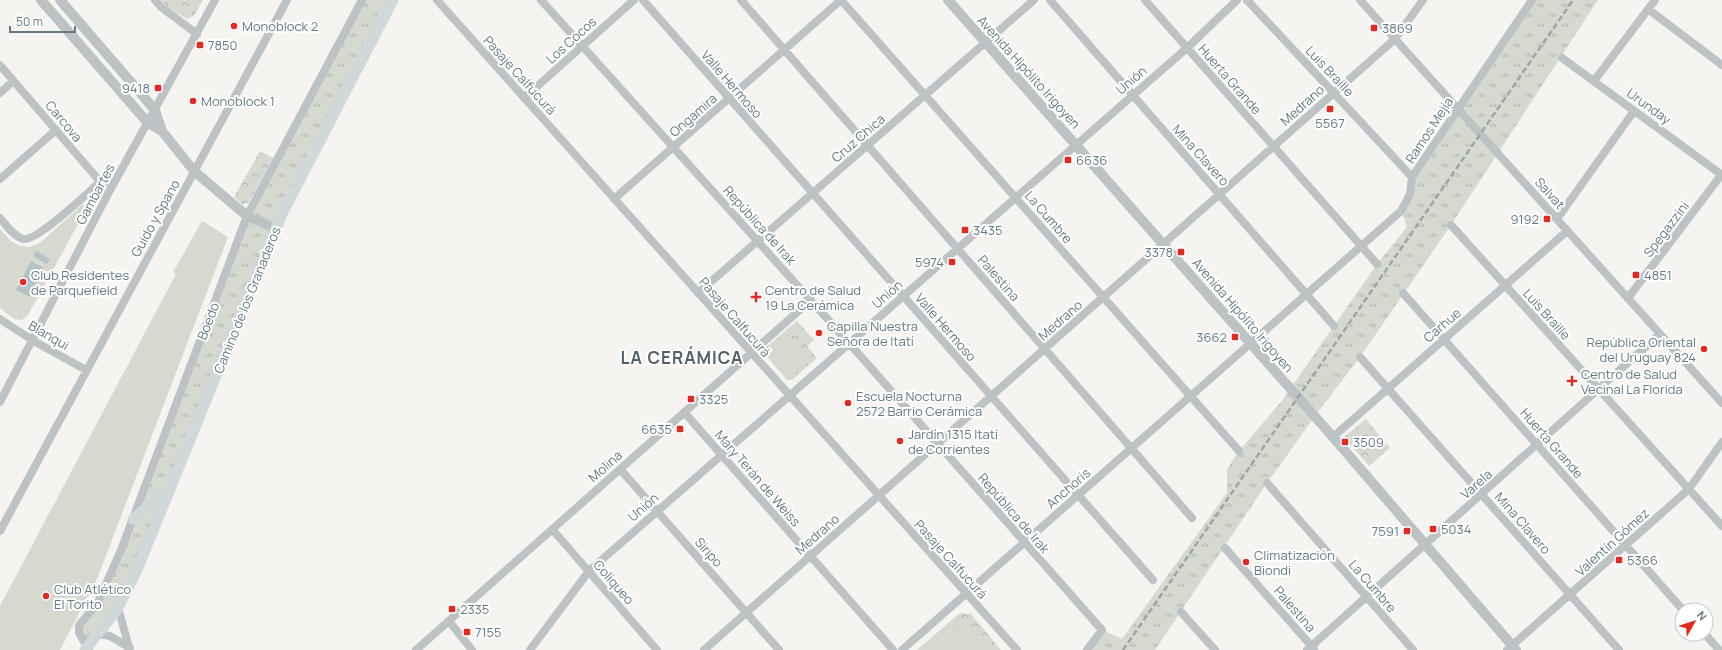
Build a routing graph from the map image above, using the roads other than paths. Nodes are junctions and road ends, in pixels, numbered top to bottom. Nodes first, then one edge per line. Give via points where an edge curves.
1 (41, 0) edge
2 (60, 0) edge
3 (155, 0) edge
4 (215, 0) edge
5 (287, 0) edge
6 (362, 0) edge
7 (393, 0) edge
8 (437, 0) edge
9 (541, 0) edge
10 (634, 0) edge
11 (643, 0) edge
12 (741, 0) edge
13 (841, 0) edge
14 (948, 0) edge
15 (1034, 0) edge
16 (1050, 0) edge
17 (1145, 0) edge
18 (1237, 0) edge
19 (1247, 0) edge
20 (1360, 0) edge
21 (1423, 0) edge
22 (1532, 0) edge
23 (1655, 0) edge
24 (1648, 9) junction
25 (197, 34) junction
26 (1395, 40) junction
27 (985, 43) junction
28 (582, 46) junction
29 (1187, 48) junction
30 (785, 50) junction
31 (1562, 58) dead end
32 (0, 65) edge
33 (1722, 65) edge
34 (14, 81) junction
35 (1594, 81) junction
36 (0, 93) edge
37 (1334, 93) junction
38 (925, 95) junction
39 (1132, 96) junction
40 (524, 98) junction
41 (729, 98) junction
42 (1457, 108) junction
43 (155, 110) junction
44 (1634, 111) junction
45 (148, 123) junction
46 (56, 130) junction
47 (162, 131) junction
48 (1076, 144) junction
49 (867, 146) junction
50 (1273, 147) junction
51 (673, 148) junction
52 (194, 171) junction
53 (1722, 174) edge
54 (1412, 177) junction
55 (0, 179) edge
56 (100, 182) junction
57 (109, 192) junction
58 (813, 193) junction
59 (1220, 194) junction
60 (1015, 197) junction
61 (614, 200) junction
62 (247, 216) junction
63 (0, 218) edge
64 (1557, 219) junction
65 (1451, 225) dead end
66 (275, 228) junction
67 (1567, 231) junction
68 (758, 241) junction
69 (1164, 244) junction
70 (1361, 247) junction
71 (957, 248) junction
72 (1376, 264) dead end
73 (1505, 285) junction
74 (698, 293) junction
75 (1403, 293) dead end
76 (1306, 295) junction
77 (903, 296) junction
78 (1103, 297) junction
79 (1628, 298) junction
80 (811, 300) junction
81 (0, 318) edge
82 (1334, 326) dead end
83 (1660, 334) junction
84 (1444, 339) junction
85 (32, 340) junction
86 (849, 343) junction
87 (1251, 344) junction
88 (1045, 349) junction
89 (750, 353) junction
90 (1360, 357) dead end
91 (86, 370) junction
92 (1388, 388) junction
93 (1599, 389) junction
94 (789, 396) junction
95 (991, 396) junction
96 (1191, 396) junction
97 (0, 402) edge
98 (1722, 403) edge
99 (684, 412) junction
100 (1333, 437) junction
101 (1722, 442) edge
102 (938, 444) junction
103 (1537, 444) junction
104 (1131, 448) junction
105 (1239, 451) dead end
106 (722, 454) junction
107 (620, 469) junction
108 (1267, 483) dead end
109 (172, 485) junction
110 (1689, 489) junction
111 (1482, 494) junction
112 (1078, 495) junction
113 (878, 496) junction
114 (657, 511) junction
115 (1192, 518) dead end
116 (133, 519) junction
117 (1722, 526) edge
118 (552, 529) junction
119 (0, 532) edge
120 (1024, 542) junction
121 (1425, 545) junction
122 (1626, 545) junction
123 (1225, 548) dead end
124 (811, 556) junction
125 (589, 571) junction
126 (1152, 580) dead end
127 (966, 594) junction
128 (1570, 594) junction
129 (1368, 597) junction
130 (1677, 602) edge
131 (118, 608) junction
132 (1181, 612) dead end
133 (746, 613) junction
134 (448, 621) junction
135 (98, 634) junction
136 (1713, 642) edge
137 (87, 649) edge
138 (130, 649) edge
139 (1311, 649) edge
140 (1512, 649) edge
141 (416, 650) edge
142 (472, 650) edge
143 (530, 650) edge
144 (657, 650) edge
145 (704, 650) edge
146 (779, 650) edge
147 (893, 650) edge
148 (902, 650) edge
149 (1016, 650) edge
150 (1087, 650) edge
151 (1214, 650) edge
152 (1413, 650) edge
153 (1619, 650) edge
154 (1721, 650) edge

1 - 45 street
2 - 43 street
3 - 25 street
4 - 25 street, Gambartes
5 - 52 street, Guido y Spano
6 - 62 street, Boedo
7 - 66 main road, Camino de los Granaderos
8 - 40 street, Pasaje Calfucurá
9 - 28 street, República de Irak
10 - 28 street, Los Cocos
11 - 41 street, Valle Hermoso
12 - 30 street, Palestina
13 - 30 street, Ongamira
13 - 38 street, La Cumbre
14 - 27 street, Avenida Hipólito Irigoyen
15 - 27 street, Cruz Chica
16 - 39 street, Mina Clavero
17 - 29 street, Huerta Grande
18 - 29 street, Unión
19 - 37 street, Luis Braille
20 - 26 street, Salvat
21 - 26 street, Medrano
22 - 42 street, Ramos Mejía
23 - 24 street
24 - 33 street
24 - 35 street
25 - 43 street, Gambartes
26 - 37 street, Medrano
26 - 42 street, Salvat
27 - 38 street, Cruz Chica
27 - 48 street, Avenida Hipólito Irigoyen
28 - 40 street, Los Cocos
28 - 51 street, República de Irak
29 - 39 street, Unión
29 - 50 street, Huerta Grande
30 - 41 street, Ongamira
30 - 49 street, Palestina
31 - 35 street, Urunday
32 - 34 street, Carcova
34 - 36 street
34 - 46 street, Carcova
35 - 44 street, Urunday
37 - 50 street, Medrano
37 - 54 street, Luis Braille
38 - 49 street, Cruz Chica
38 - 60 street, La Cumbre
39 - 48 street, Unión
39 - 59 street, Mina Clavero
40 - 61 street, Pasaje Calfucurá
41 - 51 street, Ongamira
41 - 58 street, Valle Hermoso
42 - 54 street, Ramos Mejía
42 - 64 street, Salvat
43 - 45 street, Gambartes
43 - 47 street
44 - 53 street, Urunday
44 - 64 street
45 - 47 street
45 - 57 street, Gambartes
46 - 55 street
46 - 56 street, Carcova
47 - 52 street
48 - 60 street, Unión
48 - 69 street, Avenida Hipólito Irigoyen
49 - 58 street, Cruz Chica
49 - 71 street, Palestina
50 - 59 street, Medrano
50 - 70 street, Huerta Grande
51 - 61 street, Ongamira
51 - 68 street, República de Irak
52 - 62 street
52 - 91 street, Guido y Spano
53 - 79 street, Spegazzini
54 - 70 street, Ramos Mejía via 1410,194 1401,211
56 - 57 street, Carcova
56 - 63 street via 44,230 25,240 16,236
57 - 85 street, Gambartes
58 - 68 street, Cruz Chica
58 - 77 street, Valle Hermoso
59 - 69 street, Medrano
59 - 76 street, Mina Clavero
60 - 71 street, Unión
60 - 78 street, La Cumbre
61 - 74 street, Pasaje Calfucurá
62 - 66 street
62 - 116 street, Boedo
64 - 67 street, Salvat
65 - 73 street, Luis Braille
66 - 109 main road, Camino de los Granaderos
67 - 73 street, Carhue
67 - 79 street, Salvat
68 - 74 street, Cruz Chica
68 - 80 street, República de Irak
69 - 78 street, Medrano
69 - 87 street, Avenida Hipólito Irigoyen
70 - 72 street, Huerta Grande
70 - 76 street, Ramos Mejía
71 - 77 street, Unión
71 - 88 street, Palestina
73 - 84 street, Carhue
73 - 93 street, Luis Braille
74 - 89 street, Pasaje Calfucurá
75 - 84 street, Huerta Grande
76 - 82 street, Mina Clavero
76 - 87 street, Ramos Mejía
77 - 86 street, Unión
77 - 95 street, Valle Hermoso
78 - 88 street, Medrano
78 - 96 street, La Cumbre
79 - 83 street, Salvat
80 - 86 street, República de Irak
80 - 89 street, Molina
81 - 85 street, Blanqui
83 - 93 street, Varela
83 - 98 street, Salvat
84 - 92 street, Carhue
84 - 103 street, Huerta Grande
85 - 91 street, Blanqui
85 - 97 street, Gambartes
86 - 94 street, Unión
86 - 102 street, República de Irak
87 - 96 street, Anchoris
87 - 100 street, Avenida Hipólito Irigoyen
88 - 95 street, Medrano
88 - 104 street, Palestina
89 - 94 street, Pasaje Calfucurá
89 - 99 street, Molina
90 - 92 street, Mina Clavero
91 - 119 street, Guido y Spano
92 - 100 street, Carhue
92 - 111 street, Mina Clavero
93 - 103 street, Varela
93 - 110 street, Luis Braille
94 - 106 street, Unión
94 - 113 street, Pasaje Calfucurá
95 - 102 street, Medrano
95 - 112 street, Valle Hermoso
96 - 104 street, Anchoris
96 - 105 street, La Cumbre
99 - 106 street, Mary Terán de Weiss
99 - 107 street, Molina
100 - 121 street, Avenida Hipólito Irigoyen
101 - 110 street, Valentín Gómez
102 - 113 street, Medrano
102 - 120 street, República de Irak
103 - 111 street, Varela
103 - 122 street, Huerta Grande
104 - 112 street, Anchoris
104 - 115 street, Palestina
106 - 114 street, Unión
106 - 124 street, Mary Terán de Weiss
107 - 114 street, Siripo
107 - 118 street, Molina
108 - 129 street, La Cumbre
109 - 116 main road
109 - 131 main road, Camino de los Granaderos via 137,570
110 - 117 street, Luis Braille
110 - 122 street, Valentín Gómez
111 - 121 street, Varela
111 - 128 street, Mina Clavero
112 - 120 street, Anchoris
112 - 126 street, Valle Hermoso
113 - 124 street, Medrano
113 - 127 street, Pasaje Calfucurá
114 - 125 street, Unión
114 - 133 street, Siripo
116 - 137 street, Boedo via 96,604 79,625 79,633
118 - 125 street, Coliqueo
118 - 134 street, Molina
120 - 127 street, Anchoris
120 - 150 street, República de Irak via 1102,630
121 - 129 street, Varela
121 - 140 street, Avenida Hipólito Irigoyen
122 - 128 street, Valentín Gómez
122 - 130 street, Huerta Grande
123 - 139 street, Palestina
124 - 133 street, Medrano
124 - 147 street, Mary Terán de Weiss
125 - 143 street, Unión
125 - 144 street, Coliqueo
127 - 148 street, Anchoris
127 - 149 street, Pasaje Calfucurá
128 - 140 street, Valentín Gómez
128 - 153 street, Mina Clavero
129 - 139 street, Varela
129 - 152 street, La Cumbre
131 - 135 main road, Camino de los Granaderos
131 - 138 street
132 - 151 street
133 - 145 street, Medrano
133 - 146 street, Siripo
134 - 141 street, Molina
134 - 142 street
135 - 137 main road, Boedo
135 - 138 street via 110,636
136 - 154 street

